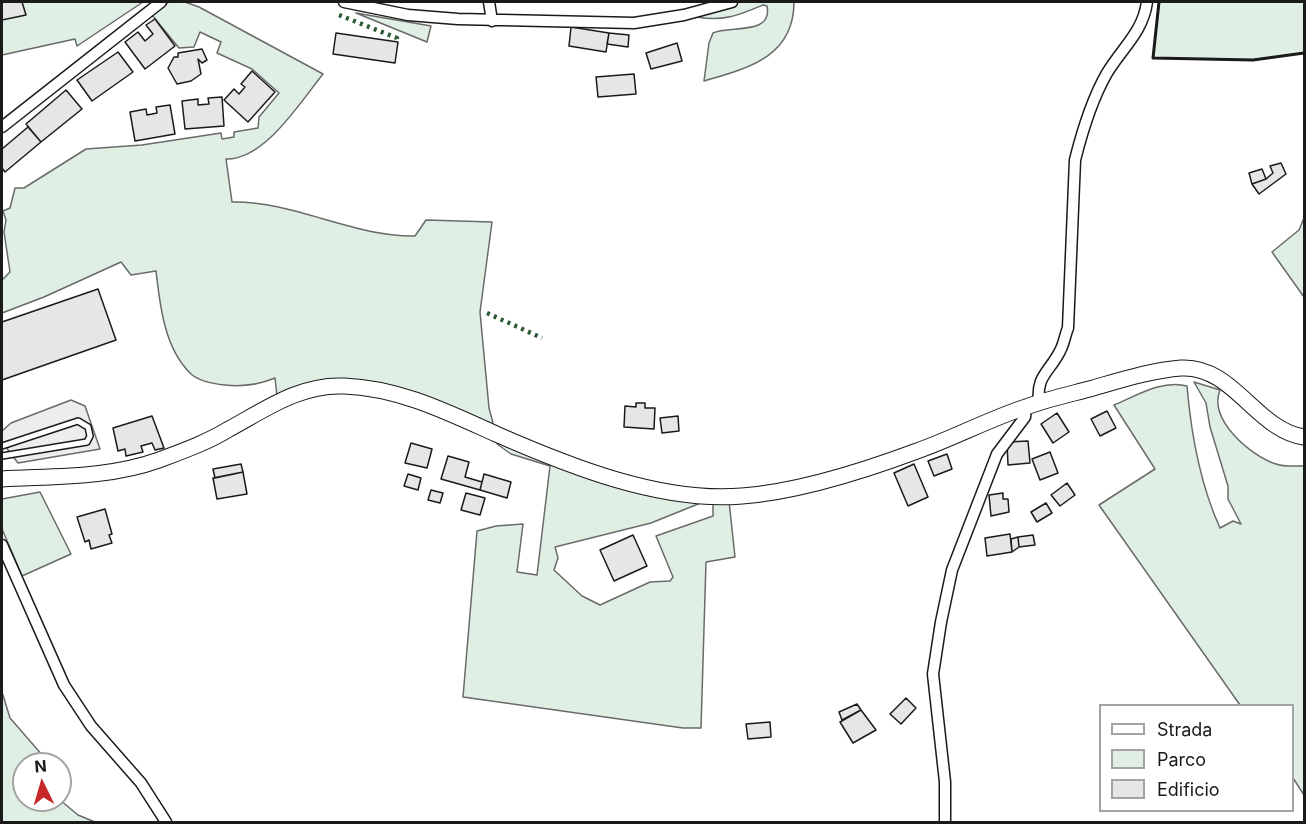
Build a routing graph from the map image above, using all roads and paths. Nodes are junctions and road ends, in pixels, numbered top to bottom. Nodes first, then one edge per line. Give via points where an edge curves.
1 (161, 2) edge
2 (344, 2) edge
3 (489, 2) edge
4 (732, 2) edge
5 (1147, 2) edge
6 (492, 21) junction
7 (2, 127) edge
8 (1033, 405) junction
9 (1305, 437) edge
10 (2, 446) edge
11 (2, 456) edge
12 (2, 478) edge
13 (2, 545) edge
14 (166, 822) edge
15 (945, 822) edge

1 - 7 street
2 - 6 street via 408,15
3 - 6 street
4 - 6 street via 634,23
5 - 8 street via 1140,26 1107,74 1082,134 1075,160 1068,328 1061,350 1041,377
8 - 9 main road via 1169,370 1201,370 1218,377 1274,426 1288,435
8 - 12 main road via 916,452 775,492 741,496 676,494 629,481 554,459 424,402 345,386 318,387 287,396 192,447 128,469
8 - 15 street via 996,454 952,570 941,622 933,674 945,782
10 - 11 lane via 78,421 88,427 90,436 87,442
13 - 14 street via 64,686 91,726 141,783

